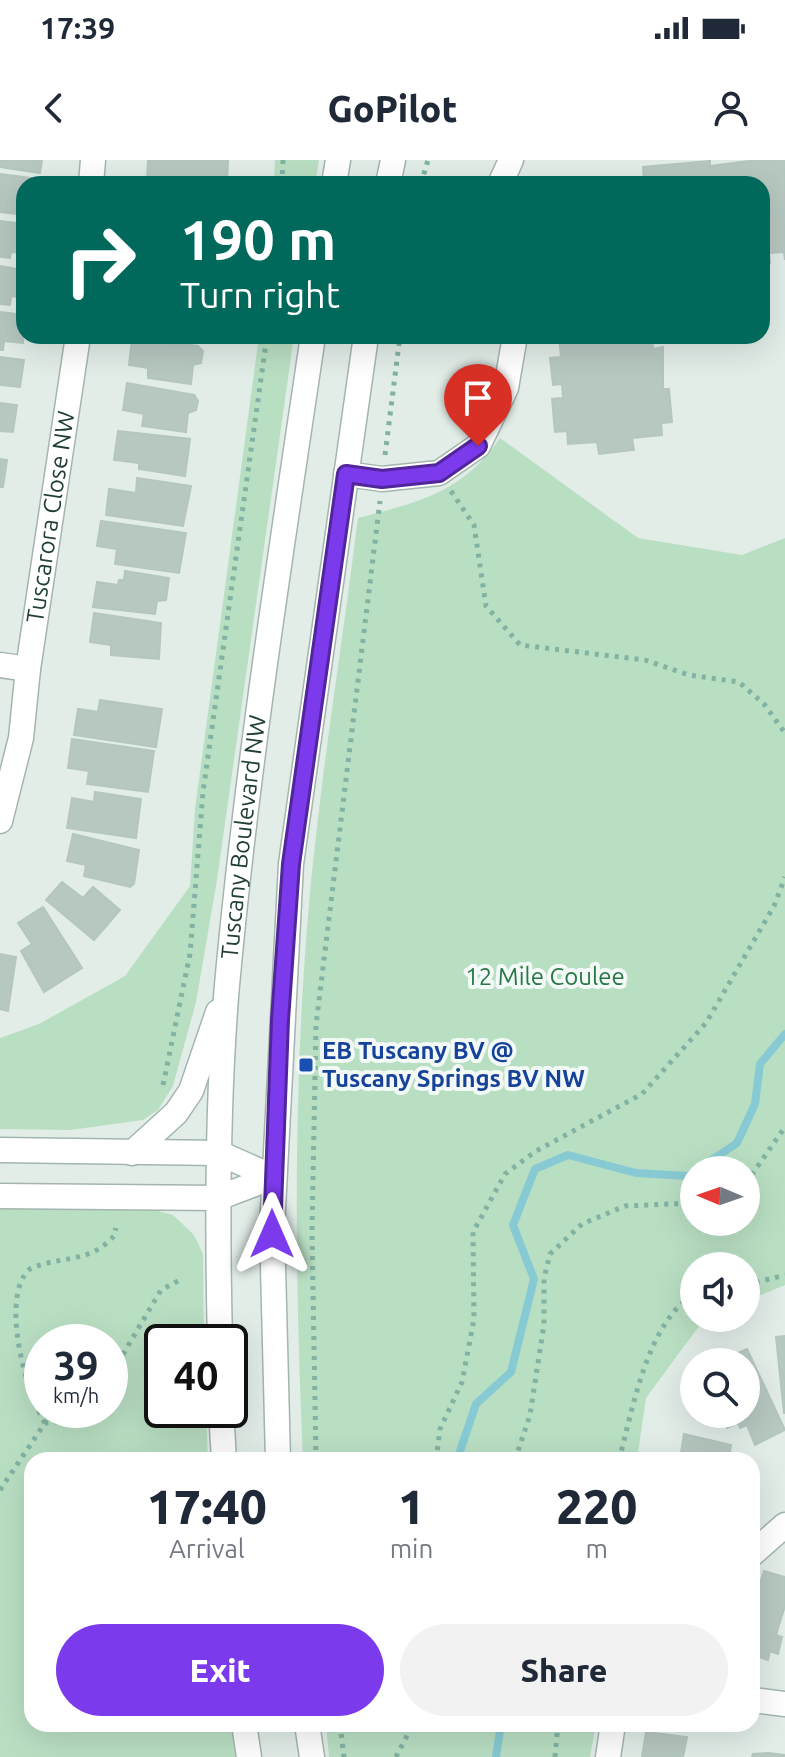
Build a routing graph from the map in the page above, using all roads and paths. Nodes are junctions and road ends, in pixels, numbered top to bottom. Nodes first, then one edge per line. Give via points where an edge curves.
1 (77, 344) edge
2 (266, 344) edge
3 (312, 344) edge
4 (365, 344) edge
5 (399, 344) edge
6 (514, 344) edge
7 (439, 473) junction
8 (346, 474) junction
9 (382, 479) junction
10 (0, 665) edge
11 (28, 669) junction
12 (785, 733) edge
13 (0, 821) edge
14 (785, 877) edge
15 (227, 987) junction
16 (159, 1097) dead end
17 (785, 1127) edge
18 (0, 1150) edge
19 (132, 1153) junction
20 (219, 1153) junction
21 (760, 1163) edge
22 (273, 1177) junction
23 (0, 1196) edge
24 (218, 1198) junction
25 (680, 1204) edge
26 (116, 1228) dead end
27 (785, 1275) edge
28 (178, 1281) dead end
29 (760, 1281) edge
30 (9, 1293) dead end
31 (680, 1304) edge
32 (220, 1324) edge
33 (128, 1346) edge
34 (11, 1347) dead end
35 (24, 1390) edge
36 (42, 1428) edge
37 (222, 1428) edge
38 (26, 1452) edge
39 (224, 1452) edge
40 (278, 1452) edge
41 (316, 1452) edge
42 (437, 1452) edge
43 (518, 1452) edge
44 (621, 1452) edge
45 (24, 1454) edge
46 (0, 1490) edge
47 (785, 1525) edge
48 (760, 1547) edge
49 (760, 1701) edge
50 (785, 1704) edge
51 (245, 1732) edge
52 (308, 1732) edge
53 (341, 1732) edge
54 (409, 1732) edge
55 (557, 1732) edge
56 (612, 1732) edge
57 (249, 1757) edge
58 (312, 1757) edge
59 (344, 1757) edge
60 (396, 1757) edge
61 (555, 1757) edge
62 (608, 1757) edge

1 - 11 street, Tuscarora Close NW
2 - 16 path via 203,792 184,999
3 - 15 street, Tuscany Boulevard NW via 255,731
4 - 8 street, Tuscany Boulevard NW
5 - 9 path
6 - 7 street via 506,388 478,446
7 - 9 street
7 - 12 path via 474,525 486,606 520,645 645,660 689,675 739,682
8 - 9 street
8 - 22 street, Tuscany Boulevard NW via 291,864
9 - 41 path via 316,1025
10 - 11 street
11 - 13 street, Tuscarora Close NW via 21,738
14 - 42 path via 774,906 706,1023 642,1094 536,1151 505,1174 473,1232 474,1319 462,1382 440,1429
15 - 19 street via 191,1091 176,1113
15 - 20 street, Tuscany Boulevard NW
17 - 21 path
18 - 19 street
19 - 20 street
20 - 22 street
20 - 24 street, Tuscany Boulevard NW
22 - 24 street
22 - 40 street, Tuscany Boulevard NW
23 - 24 street
24 - 32 street, Tuscany Boulevard NW
25 - 43 path via 625,1206 582,1224 550,1254 530,1415
26 - 30 path via 95,1252 26,1270
27 - 29 path
28 - 33 path via 161,1290
31 - 44 path via 654,1346
34 - 35 path
36 - 38 path
37 - 39 street
45 - 46 path
47 - 48 street
49 - 50 street
51 - 57 street
52 - 58 street
53 - 59 path
54 - 60 path
55 - 61 path
56 - 62 street

